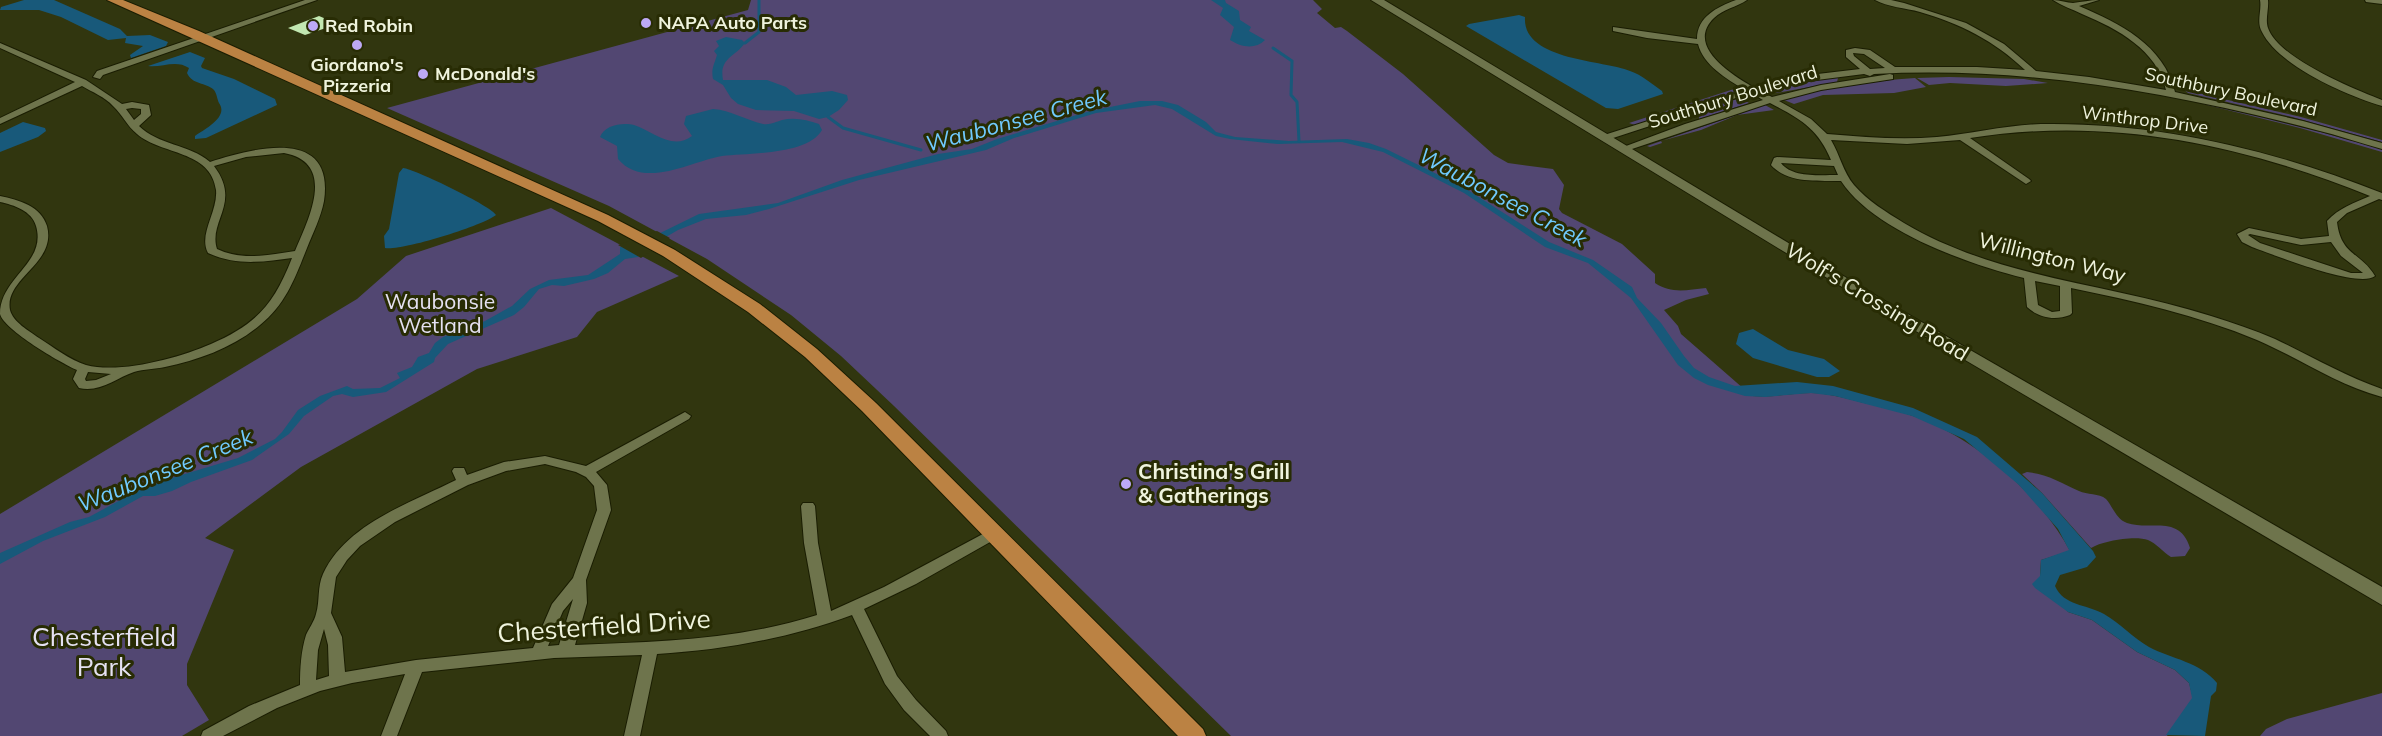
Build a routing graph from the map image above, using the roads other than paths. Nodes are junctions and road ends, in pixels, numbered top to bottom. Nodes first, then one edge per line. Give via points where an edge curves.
1 (113, 0) edge
2 (313, 0) edge
3 (1376, 0) edge
4 (1743, 0) edge
5 (1879, 0) edge
6 (2057, 0) edge
7 (2095, 0) edge
8 (2264, 0) edge
9 (2369, 0) edge
10 (2382, 2) edge
11 (2069, 6) junction
12 (1616, 29) dead end
13 (204, 38) junction
14 (1701, 42) junction
15 (0, 45) edge
16 (1892, 69) junction
17 (1867, 71) junction
18 (2035, 75) junction
19 (1901, 76) junction
20 (1876, 79) junction
21 (81, 83) junction
22 (1752, 90) junction
23 (2171, 94) junction
24 (1770, 100) junction
25 (2382, 103) edge
26 (120, 107) junction
27 (0, 121) edge
28 (134, 125) junction
29 (1962, 136) junction
30 (1825, 137) junction
31 (1604, 138) junction
32 (2382, 146) edge
33 (1623, 149) junction
34 (1836, 163) junction
35 (209, 165) junction
36 (1844, 178) junction
37 (2026, 181) dead end
38 (2380, 196) edge
39 (0, 199) edge
40 (2333, 238) junction
41 (299, 254) junction
42 (2029, 276) junction
43 (2065, 285) junction
44 (84, 368) junction
45 (131, 369) junction
46 (2382, 393) edge
47 (685, 416) dead end
48 (587, 471) junction
49 (808, 506) dead end
50 (994, 533) junction
51 (579, 580) junction
52 (2382, 597) edge
53 (855, 606) junction
54 (324, 613) junction
55 (825, 619) junction
56 (651, 648) junction
57 (565, 652) junction
58 (538, 653) junction
59 (416, 666) junction
60 (338, 680) junction
61 (308, 688) junction
62 (209, 736) edge
63 (389, 736) edge
64 (632, 736) edge
65 (940, 736) edge
66 (1194, 736) edge

1 - 13 main road
2 - 13 street
3 - 31 main road, Wolf's Crossing Road
4 - 14 street via 1711,15 1702,28
5 - 18 street via 1933,13 1975,29 2002,44
6 - 11 street
7 - 11 street
8 - 25 street via 2261,20 2266,34 2281,50 2316,73
9 - 10 street
11 - 23 street via 2138,42 2166,73
12 - 14 street
13 - 21 street via 181,46 179,51
13 - 50 main road via 631,232 669,253 754,308 811,353
14 - 22 street, Willington Way via 1714,64
15 - 21 street
16 - 17 street, Southbury Boulevard
16 - 17 street via 1869,53 1849,52
16 - 18 street, Southbury Boulevard via 1973,69
16 - 19 street
17 - 20 street
17 - 22 street, Southbury Boulevard
18 - 19 street, Southbury Boulevard
18 - 23 street, Southbury Boulevard
19 - 20 street, Southbury Boulevard
20 - 24 street, Southbury Boulevard
21 - 26 street
21 - 27 street
22 - 24 street, Willington Way
22 - 31 street, Southbury Boulevard
23 - 32 street, Southbury Boulevard
24 - 30 street, Willington Way via 1810,123
24 - 33 street, Southbury Boulevard
26 - 28 street
26 - 28 street via 146,107 146,115
28 - 35 street via 153,140 199,157
29 - 30 street, Winthrop Drive via 1903,141
29 - 37 street
29 - 38 street, Winthrop Drive via 2039,127 2122,129 2171,136 2258,154
30 - 34 street, Willington Way
31 - 33 main road, Wolf's Crossing Road
33 - 52 main road, Wolf's Crossing Road via 2047,403
34 - 36 street, Willington Way
34 - 36 street via 1778,160 1776,165 1789,174
35 - 41 street via 221,192 218,218 209,240 212,251 245,259
35 - 41 street via 247,153 276,150 310,158 318,175 320,198
36 - 42 street, Willington Way via 1875,209 1918,236 1986,264
38 - 40 street via 2343,211 2332,220
39 - 44 street via 34,212 44,229 35,259 6,296 5,313 11,322
40 - 40 street via 2313,244 2250,231 2242,234 2256,245 2350,276 2370,276
41 - 45 street via 277,303 254,324 196,354
42 - 43 street, Willington Way
42 - 43 street via 2033,307 2050,315 2066,313
43 - 46 street, Willington Way via 2218,322
44 - 45 street
44 - 45 street via 79,380 90,386
47 - 48 street
48 - 51 street via 602,489 604,510
48 - 54 street via 558,461 534,461 461,477 384,523 342,555 331,573
49 - 55 street
50 - 53 street, Chesterfield Drive
50 - 66 main road
51 - 57 street via 578,610
51 - 58 street via 557,608
53 - 55 street, Chesterfield Drive
53 - 65 street via 891,680
54 - 60 street via 337,643
54 - 61 street via 313,637
55 - 56 street, Chesterfield Drive via 729,640
56 - 57 street, Chesterfield Drive
56 - 64 street
57 - 58 street, Chesterfield Drive
58 - 59 street, Chesterfield Drive
59 - 60 street, Chesterfield Drive
59 - 63 street
60 - 61 street, Chesterfield Drive
61 - 62 street, Chesterfield Drive

